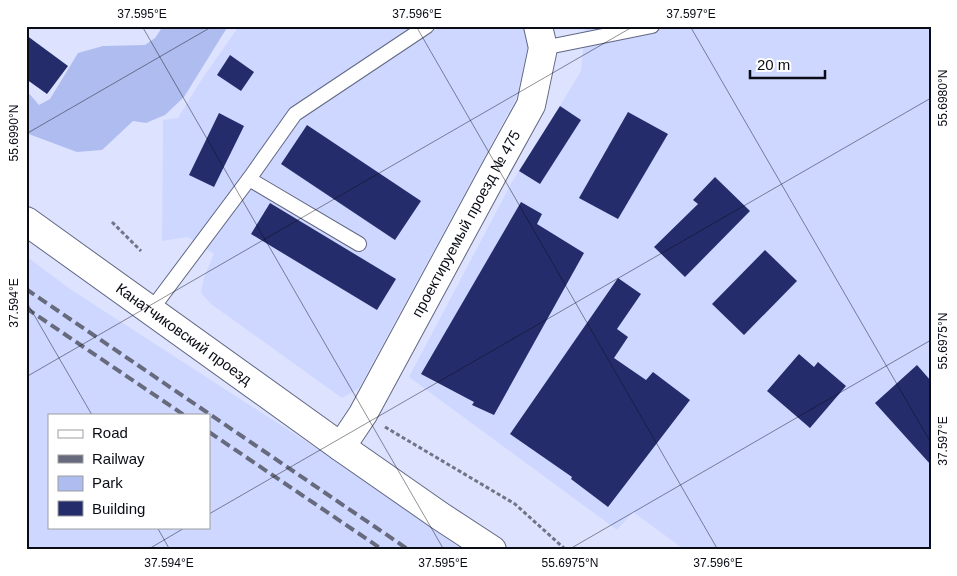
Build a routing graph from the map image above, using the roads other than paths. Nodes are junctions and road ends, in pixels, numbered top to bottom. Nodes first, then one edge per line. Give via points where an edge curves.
1 (427, 26) edge
2 (652, 26) edge
3 (541, 37) edge
4 (249, 179) junction
5 (26, 221) edge
6 (359, 244) dead end
7 (151, 310) junction
8 (341, 446) junction
9 (492, 550) edge

1 - 4 lane via 295,114
2 - 3 lane
3 - 8 street, проектируемый проезд № 475 via 531,105 363,414
4 - 6 lane
4 - 7 lane
5 - 7 street, Канатчиковский проезд
7 - 8 street, Канатчиковский проезд
8 - 9 street, Канатчиковский проезд

